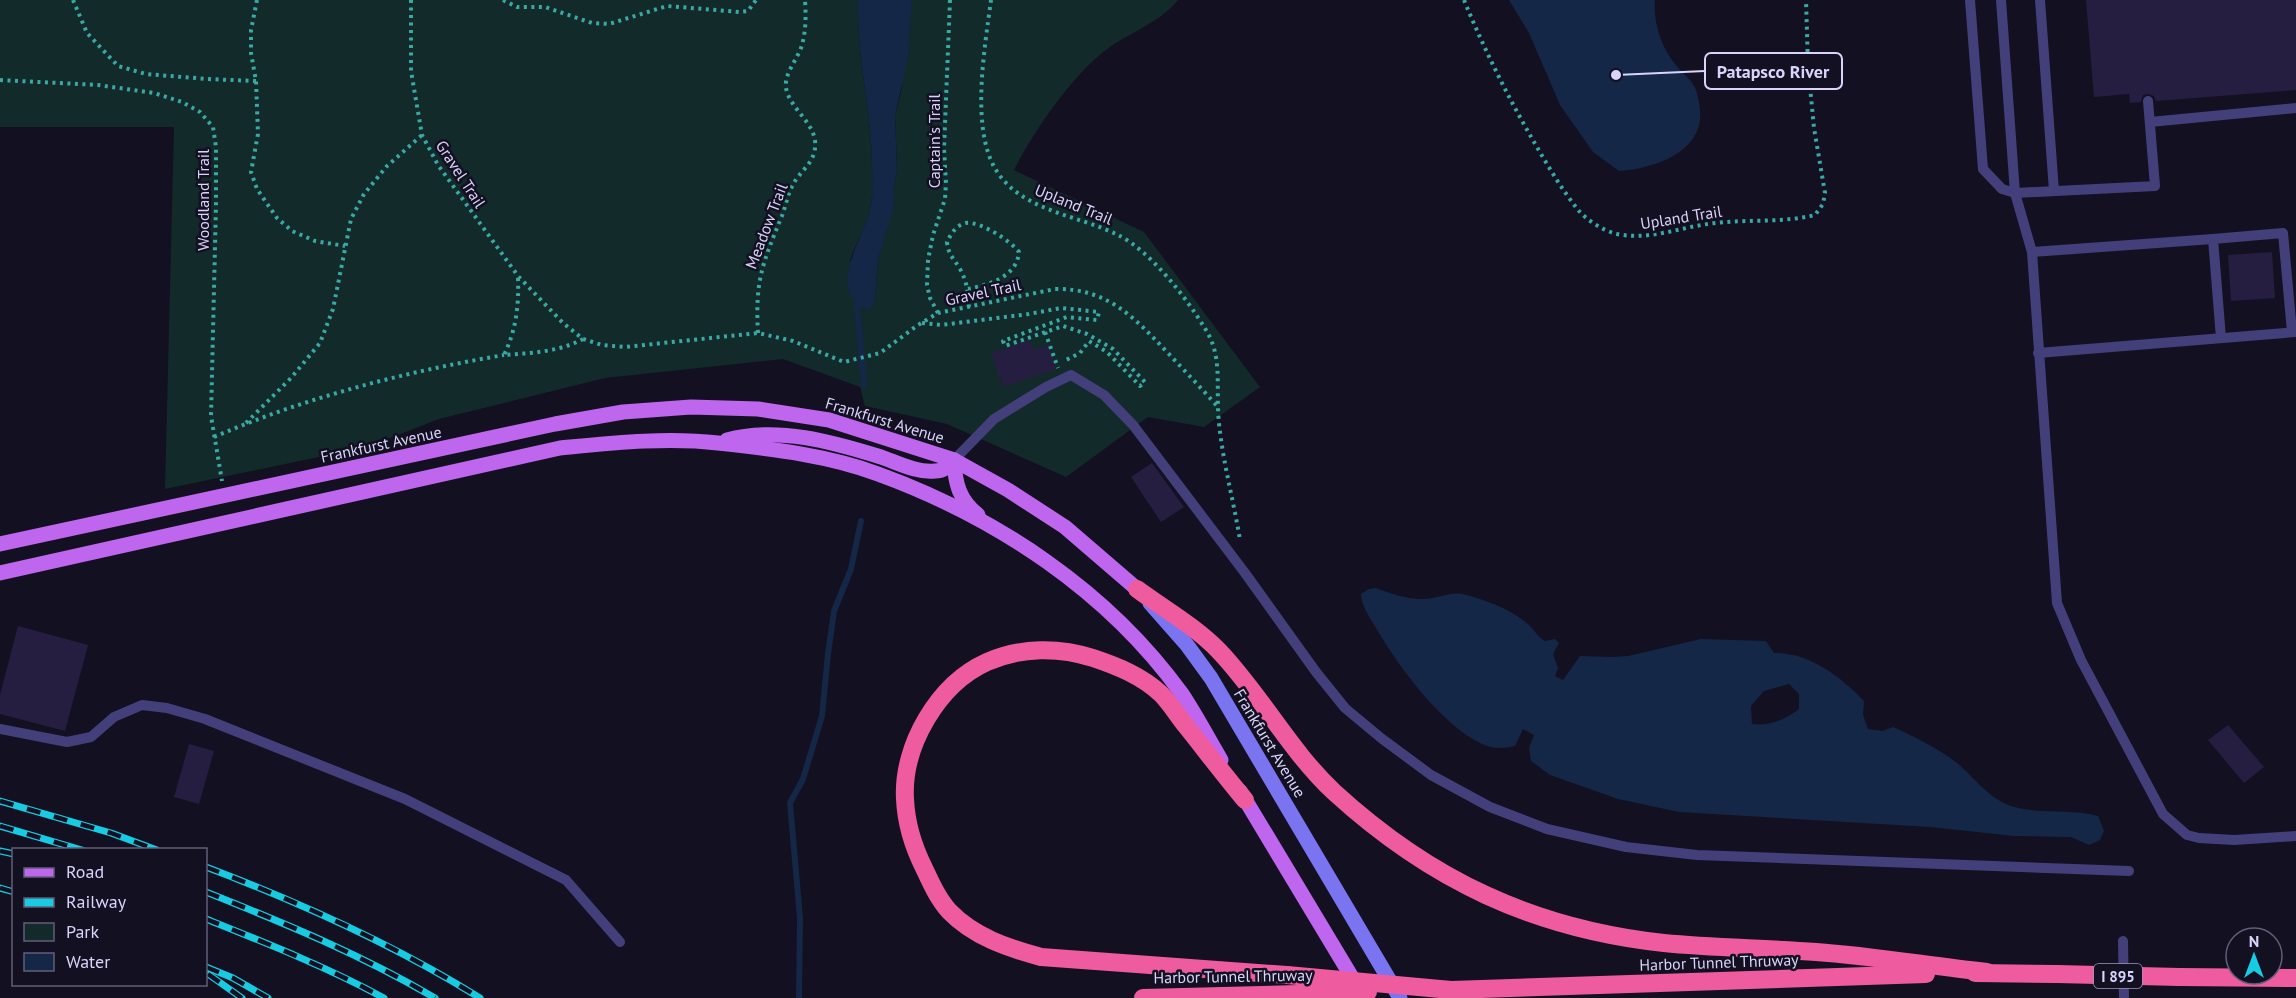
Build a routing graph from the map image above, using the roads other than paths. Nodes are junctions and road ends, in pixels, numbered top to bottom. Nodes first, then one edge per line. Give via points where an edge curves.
1 (1970, 0) edge
2 (2001, 0) edge
3 (2040, 0) edge
4 (2148, 101) dead end
5 (2296, 108) edge
6 (2150, 122) junction
7 (2054, 191) junction
8 (2015, 193) junction
9 (2213, 239) junction
10 (2032, 252) junction
11 (2294, 332) edge
12 (2222, 338) junction
13 (2038, 353) junction
14 (717, 443) junction
15 (954, 460) junction
16 (992, 526) junction
17 (0, 544) edge
18 (0, 573) edge
19 (1137, 589) junction
20 (0, 729) edge
21 (1245, 800) junction
22 (2296, 836) edge
23 (2129, 871) dead end
24 (2123, 941) dead end
25 (620, 942) dead end
26 (1987, 972) junction
27 (2296, 978) edge
28 (1451, 990) junction
29 (1143, 998) edge
30 (1364, 998) edge
31 (1400, 998) edge
32 (2124, 998) edge

1 - 8 lane via 1983,169 2002,189
2 - 8 lane
3 - 7 lane
4 - 6 lane
5 - 6 lane
6 - 7 lane via 2156,186
7 - 8 lane
8 - 10 lane
9 - 10 lane
9 - 11 lane via 2283,233
9 - 12 lane
10 - 13 lane
11 - 12 lane
12 - 13 lane
13 - 22 lane via 2057,603 2081,660 2163,814 2187,835 2199,838
14 - 15 main road via 746,436 803,438 935,471
14 - 16 main road via 820,458 877,473
14 - 18 main road via 627,442 560,448
15 - 16 main road via 961,497
15 - 17 main road, Frankfurst Avenue via 829,420 758,409 691,407 623,412
15 - 19 main road, Frankfurst Avenue via 1065,527
15 - 23 lane via 994,419 1071,375 1104,395 1133,425 1346,708 1431,775 1490,807 1547,829 1626,847 1697,855
16 - 21 main road via 1044,558 1109,613 1152,658 1182,695
19 - 26 highway via 1218,650 1334,792 1419,858 1480,894 1565,926 1664,943 1819,952
19 - 31 main road, Frankfurst Avenue via 1211,678
20 - 25 lane via 67,742 91,736 114,717 142,705 205,719 405,799 566,880
21 - 28 highway, bridge via 1161,694 1115,665 1076,652 1044,649 986,662 951,688 916,739 907,771 905,799 918,857 934,891 950,911 1004,947 1041,957
21 - 30 main road
24 - 32 lane
26 - 27 highway, Harbor Tunnel Thruway / I 895, bridge
26 - 28 highway, Harbor Tunnel Thruway / I 895
28 - 29 highway, Harbor Tunnel Thruway / I 895, bridge

